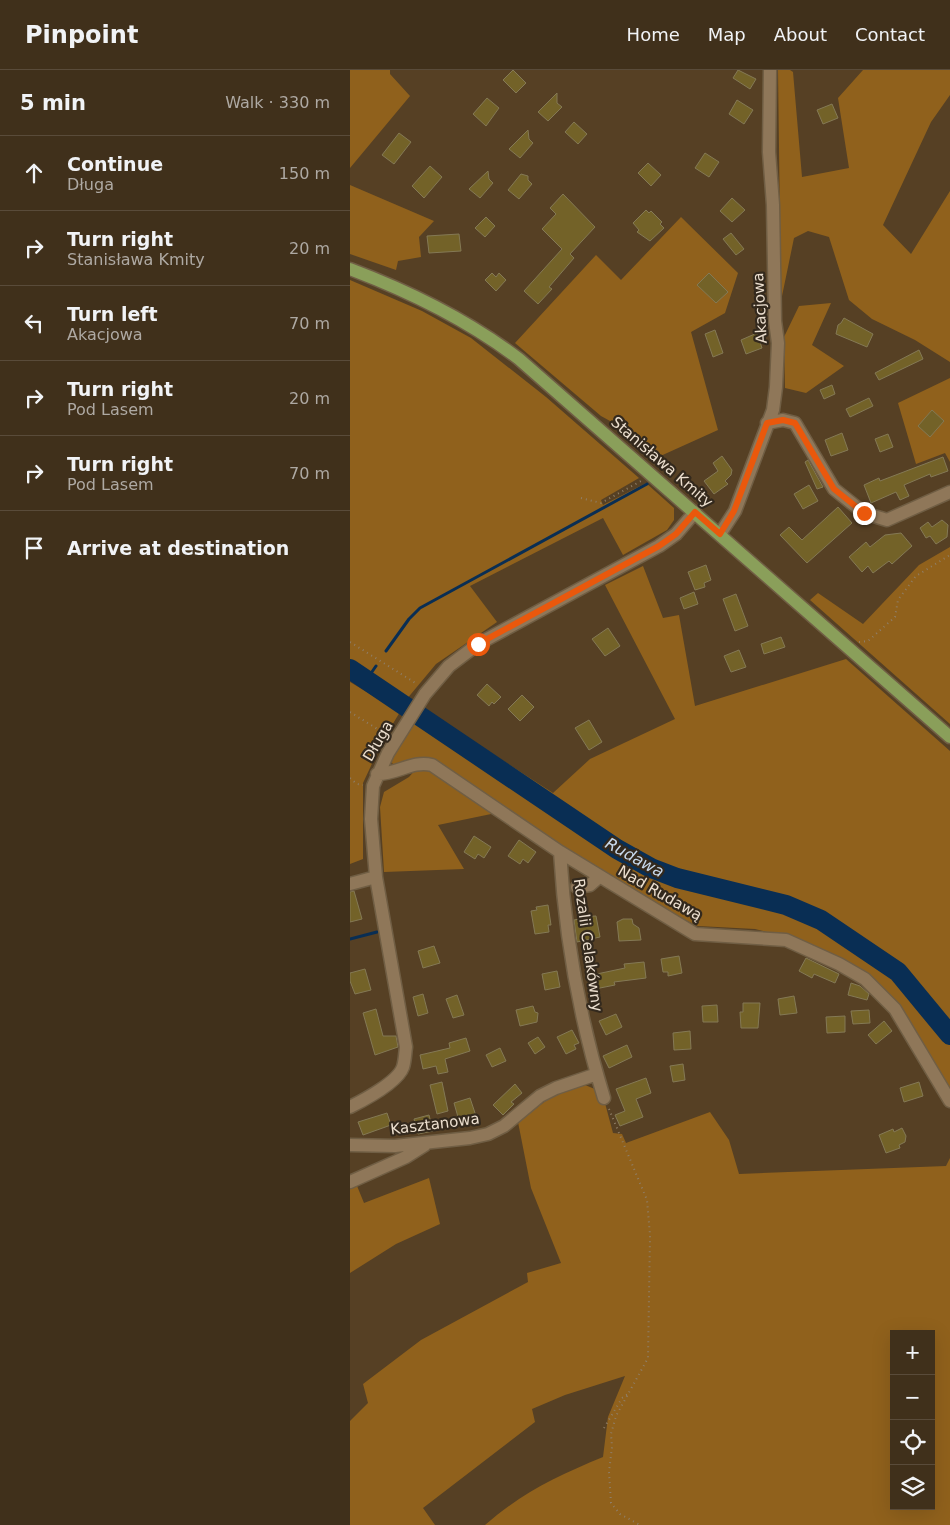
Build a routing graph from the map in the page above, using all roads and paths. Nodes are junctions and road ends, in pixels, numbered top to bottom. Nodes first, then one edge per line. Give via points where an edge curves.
1 (770, 70) edge
2 (350, 269) edge
3 (767, 423) junction
4 (652, 474) junction
5 (950, 492) edge
6 (581, 498) dead end
7 (695, 512) junction
8 (720, 534) junction
9 (950, 555) edge
10 (350, 642) edge
11 (854, 642) dead end
12 (423, 690) junction
13 (350, 712) edge
14 (389, 736) dead end
15 (950, 737) edge
16 (377, 774) junction
17 (560, 852) junction
18 (376, 876) junction
19 (599, 877) junction
20 (350, 884) edge
21 (577, 887) dead end
22 (597, 1074) junction
23 (604, 1098) joint
24 (950, 1101) edge
25 (350, 1107) edge
26 (430, 1143) junction
27 (350, 1145) edge
28 (350, 1182) edge
29 (630, 1394) junction
30 (604, 1428) dead end
31 (640, 1525) edge

1 - 3 street, Akacjowa via 769,152 778,358 773,410
2 - 4 main road, Stanisława Kmity via 438,306 486,335 533,370
3 - 5 street via 783,420 795,423 834,489 864,513 887,520
3 - 8 street, Akacjowa via 734,511
4 - 6 path via 601,503
4 - 7 main road, Stanisława Kmity
7 - 8 main road, Stanisława Kmity
7 - 12 street, Długa via 676,534 659,546 478,644
8 - 15 main road, Stanisława Kmity
9 - 11 path via 916,576 898,600 895,617 878,633 868,641
10 - 12 path
12 - 16 street, Długa
13 - 14 path
16 - 17 street, Nad Rudawą via 391,773 416,764 432,765
16 - 18 street, Długa via 372,786 371,819
17 - 19 street, Nad Rudawą
17 - 22 street, Rozalii Celakówny via 574,981
18 - 20 street
18 - 25 street, Długa via 406,1047 403,1068 397,1076 369,1098
19 - 21 street via 590,885
19 - 24 street, Nad Rudawą via 695,934 786,940 864,979 895,1009
22 - 23 street, Rozalii Celakówny
22 - 26 street, Kasztanowa via 540,1096 504,1126 488,1134
23 - 29 path via 648,1209 648,1358
26 - 27 street, Kasztanowa
26 - 28 street
29 - 30 path via 622,1398
29 - 31 path via 616,1416 610,1434 611,1503 620,1514

